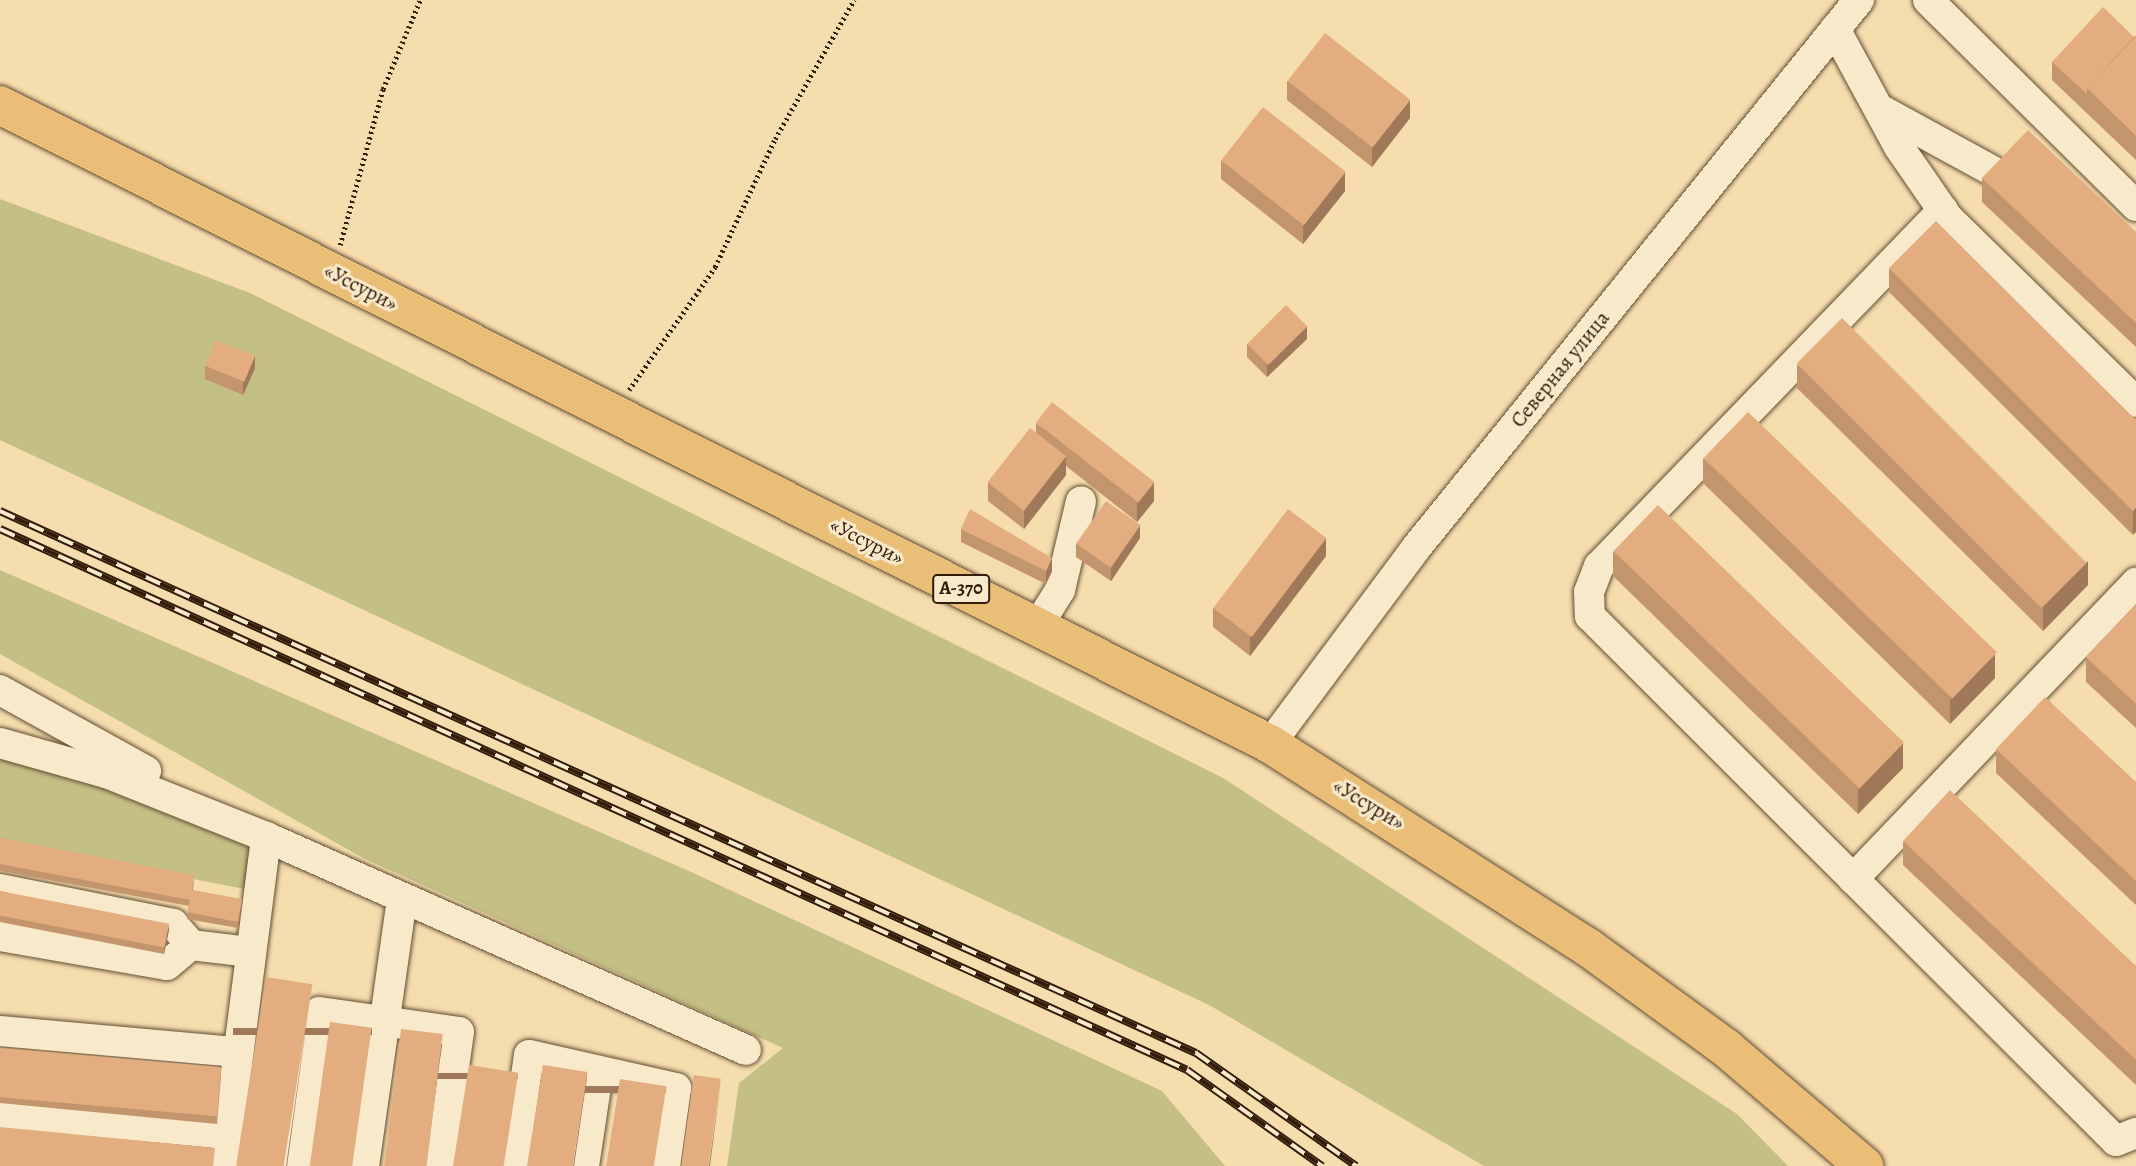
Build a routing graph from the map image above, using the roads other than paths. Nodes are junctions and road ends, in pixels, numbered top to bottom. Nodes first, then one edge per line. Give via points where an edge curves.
1 (1859, 0) edge
2 (1928, 0) edge
3 (1835, 29) junction
4 (0, 105) edge
5 (1883, 111) junction
6 (1998, 174) edge
7 (2136, 206) edge
8 (1943, 210) junction
9 (2136, 402) edge
10 (1082, 501) dead end
11 (2136, 583) edge
12 (1037, 627) junction
13 (0, 690) edge
14 (0, 743) edge
15 (1270, 744) junction
16 (266, 837) junction
17 (1853, 880) junction
18 (0, 889) edge
19 (402, 900) junction
20 (0, 936) edge
21 (191, 945) junction
22 (249, 952) junction
23 (384, 1021) junction
24 (0, 1031) edge
25 (746, 1050) dead end
26 (237, 1052) junction
27 (598, 1073) junction
28 (0, 1113) edge
29 (228, 1134) junction
30 (2129, 1145) edge
31 (224, 1166) edge
32 (298, 1166) edge
33 (364, 1166) edge
34 (440, 1166) edge
35 (513, 1166) edge
36 (584, 1166) edge
37 (665, 1166) edge
38 (1864, 1166) edge

1 - 3 street, Северная улица
2 - 7 street
3 - 5 street
3 - 15 street, Северная улица via 1416,548
4 - 12 highway, «Уссури» / А-370
5 - 6 street
5 - 8 street
8 - 9 street
8 - 17 street via 1599,566 1589,592 1590,616 1605,637
10 - 12 street via 1060,590
11 - 17 street
12 - 15 highway, «Уссури» / А-370
13 - 16 street
14 - 16 street via 106,773
15 - 38 highway, «Уссури» / А-370 via 1589,948 1726,1048
16 - 19 street
16 - 22 street
17 - 30 street
18 - 21 street via 173,924
19 - 23 street
19 - 25 street
20 - 21 street via 167,965
21 - 22 street
22 - 26 street
23 - 32 street via 319,1012
23 - 33 street
23 - 34 street via 460,1032
24 - 26 street
26 - 29 street
27 - 35 street via 529,1055
27 - 36 street
27 - 37 street via 676,1088
28 - 29 street
29 - 31 street

